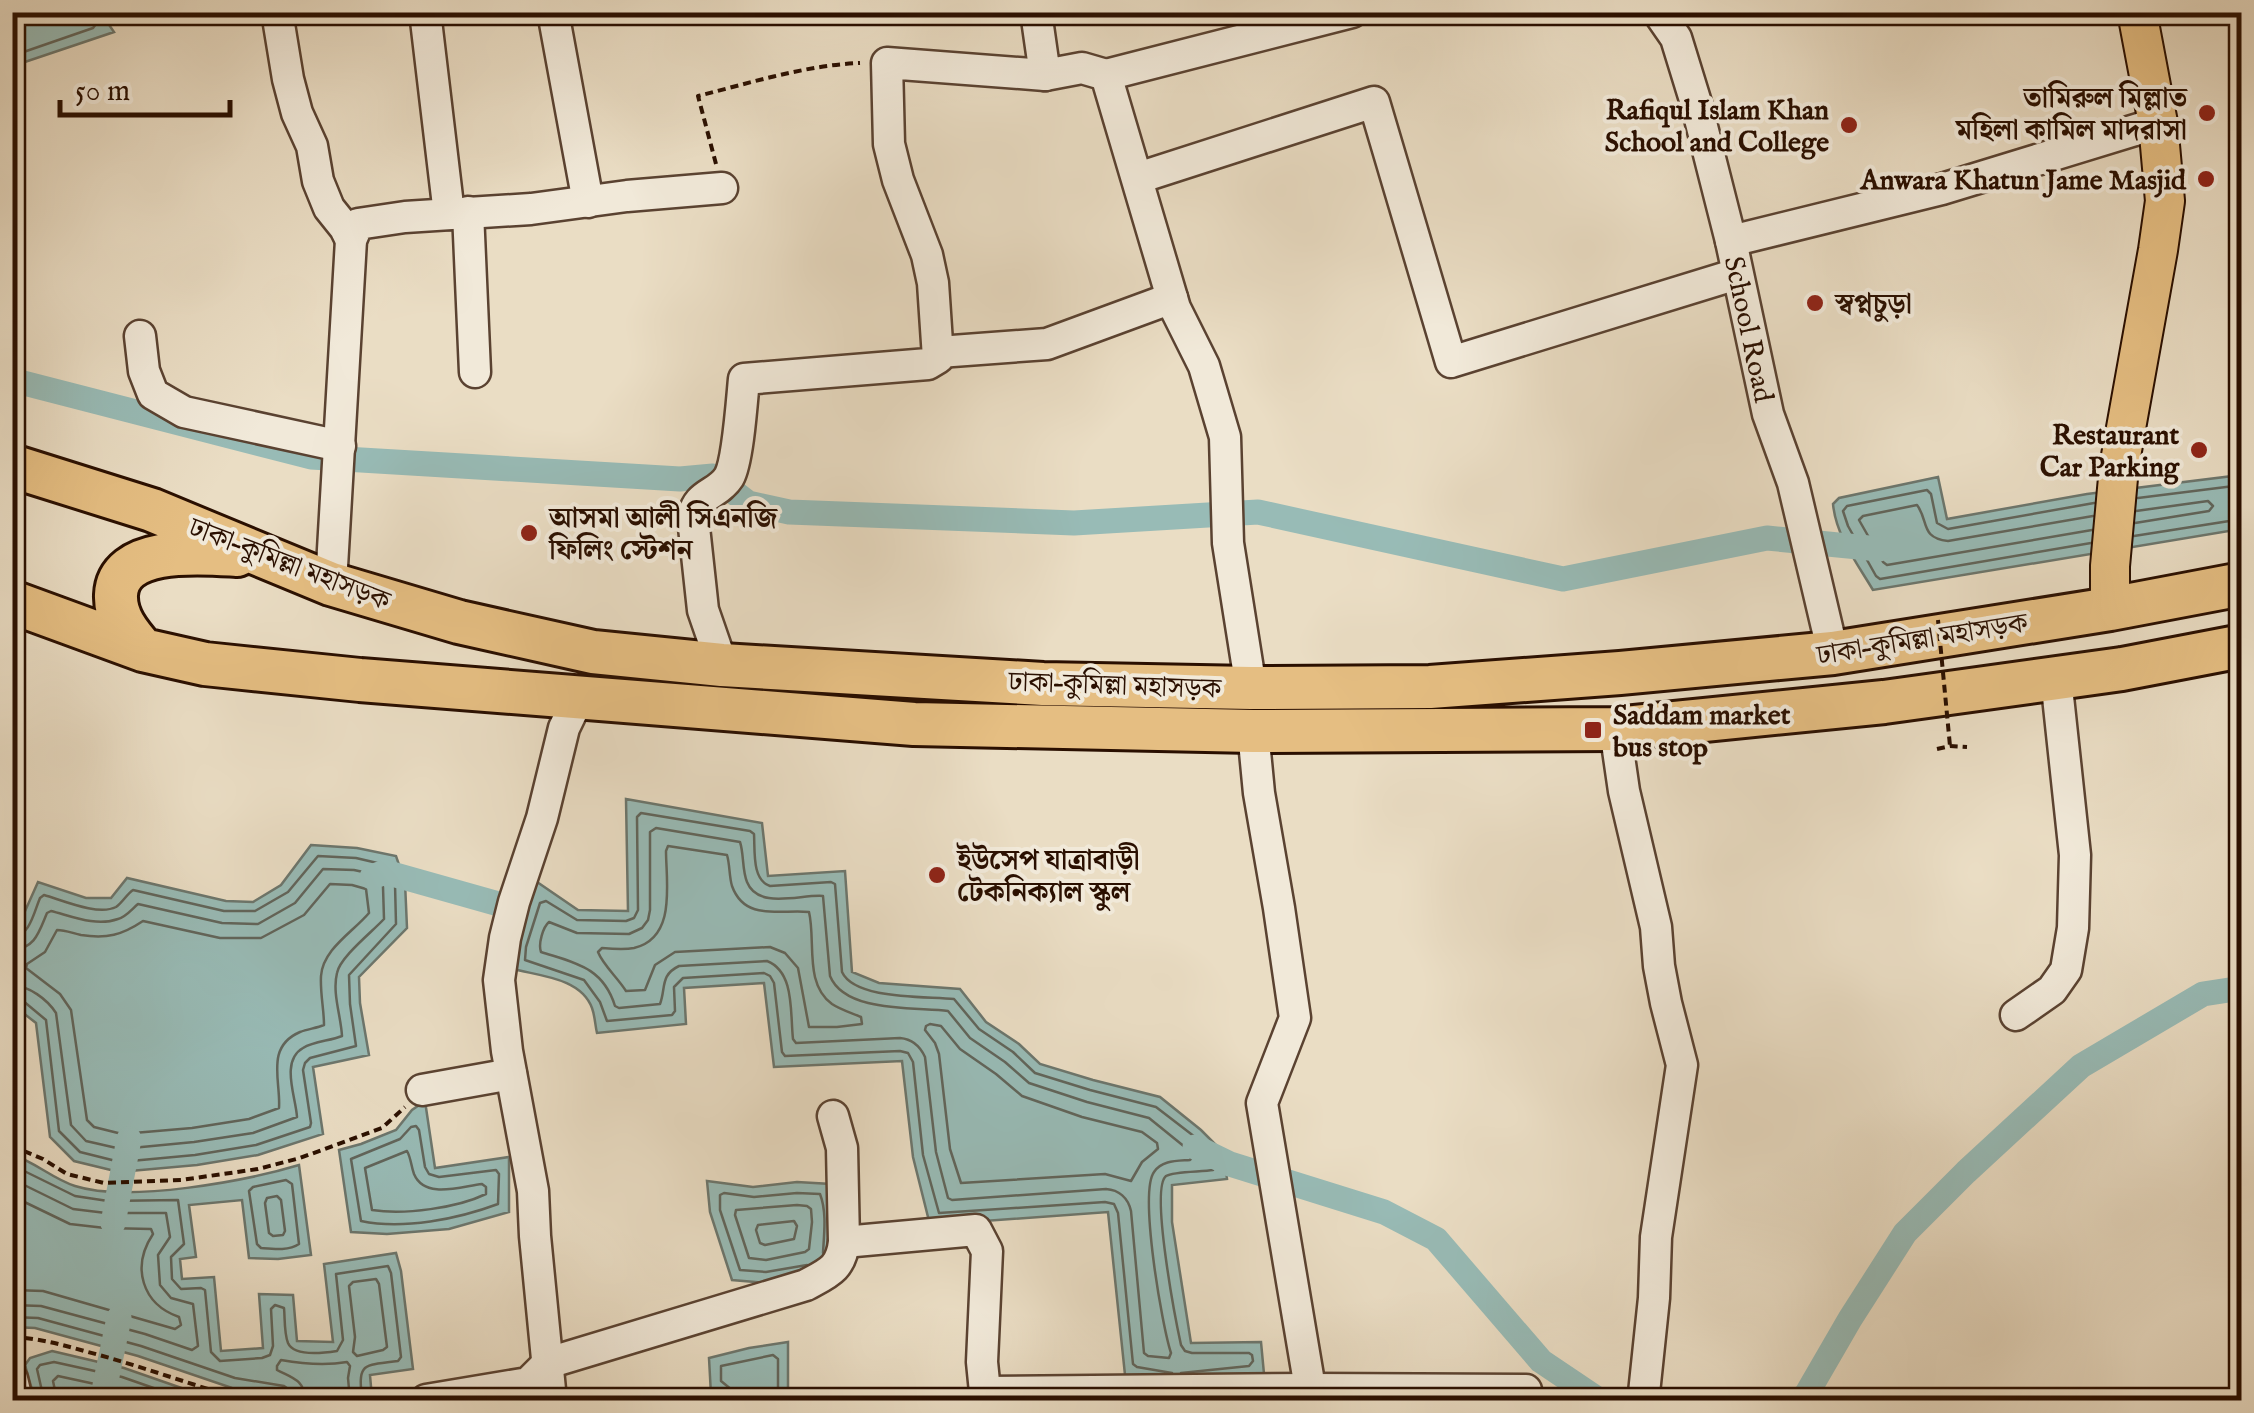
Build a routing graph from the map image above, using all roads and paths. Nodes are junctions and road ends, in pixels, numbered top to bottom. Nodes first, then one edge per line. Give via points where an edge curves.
1 (276, 12) edge
2 (425, 12) edge
3 (554, 12) edge
4 (1036, 12) edge
5 (1352, 12) edge
6 (2136, 12) edge
7 (1666, 14) edge
8 (888, 62) junction
9 (1106, 74) junction
10 (1044, 75) junction
11 (2158, 122) junction
12 (1138, 178) junction
13 (722, 188) joint
14 (588, 202) junction
15 (458, 213) junction
16 (351, 240) junction
17 (1731, 241) junction
18 (1737, 274) junction
19 (1172, 298) junction
20 (140, 336) dead end
21 (939, 352) junction
22 (475, 372) dead end
23 (340, 446) junction
24 (12, 466) edge
25 (262, 556) junction
26 (330, 584) junction
27 (2242, 584) edge
28 (12, 602) edge
29 (2110, 609) junction
30 (1938, 620) dead end
31 (2242, 646) edge
32 (144, 650) junction
33 (1833, 653) junction
34 (722, 665) junction
35 (2056, 678) junction
36 (1250, 688) junction
37 (579, 696) junction
38 (1615, 729) junction
39 (1253, 732) junction
40 (1950, 746) junction
41 (1967, 747) dead end
42 (1938, 749) dead end
43 (2016, 1016) dead end
44 (511, 1074) junction
45 (422, 1090) joint
46 (833, 1116) dead end
47 (12, 1146) edge
48 (844, 1242) junction
49 (12, 1338) edge
50 (548, 1363) junction
51 (12, 1379) edge
52 (1526, 1390) dead end
53 (1644, 1393) dead end
54 (1311, 1395) edge
55 (984, 1396) edge
56 (17, 1400) edge
57 (244, 1400) edge
58 (426, 1400) edge
59 (551, 1400) edge

1 - 16 street via 318,181
2 - 15 street
3 - 14 street
4 - 10 street
5 - 9 street
6 - 11 main road
7 - 17 street, School Road
8 - 10 street
8 - 13 path via 846,64 698,96
8 - 21 street via 889,144 928,255
9 - 10 street via 1082,68
9 - 12 street
11 - 17 street via 1942,188
11 - 29 main road via 2164,201 2119,468
12 - 18 street via 1374,102 1451,362
12 - 19 street
13 - 14 street
14 - 15 street
15 - 16 street via 358,224
15 - 22 street
16 - 23 street
17 - 18 street, School Road
18 - 33 street, School Road
19 - 21 street via 1047,344
19 - 36 street via 1204,366 1225,436 1228,543
20 - 23 street via 153,394 184,412
21 - 34 street via 928,364 744,379 736,448 720,484 698,500 692,518 702,610
23 - 26 street
24 - 25 highway, ঢাকা–কুমিল্লা মহাসড়ক via 152,510
25 - 26 highway, ঢাকা–কুমিল্লা মহাসড়ক
25 - 32 highway via 170,555 125,570 117,609
26 - 34 highway, ঢাকা–কুমিল্লা মহাসড়ক via 593,652
27 - 29 highway, ঢাকা–কুমিল্লা মহাসড়ক
28 - 32 highway, ঢাকা–কুমিল্লা মহাসড়ক
29 - 33 highway, ঢাকা–কুমিল্লা মহাসড়ক
30 - 40 path, bridge
31 - 35 highway, ঢাকা–কুমিল্লা মহাসড়ক
32 - 37 highway, ঢাকা–কুমিল্লা মহাসড়ক via 205,664
33 - 36 highway, ঢাকা–কুমিল্লা মহাসড়ক via 1430,687
34 - 36 highway, ঢাকা–কুমিল্লা মহাসড়ক
35 - 38 highway, ঢাকা–কুমিল্লা মহাসড়ক
35 - 43 street via 2075,854 2073,928 2066,970 2052,990
37 - 39 highway, ঢাকা–কুমিল্লা মহাসড়ক via 914,724
37 - 44 street via 505,938 499,980
38 - 39 highway, ঢাকা–কুমিল্লা মহাসড়ক
38 - 53 street via 1682,1065 1656,1238
39 - 54 street via 1295,1018 1262,1103
40 - 41 path
40 - 42 path
44 - 45 street
44 - 50 street via 533,1192
45 - 47 path via 382,1128 300,1158 200,1177 104,1182 67,1174
46 - 48 street via 842,1148
48 - 50 street via 832,1270 806,1285
48 - 55 street via 976,1230 987,1252
49 - 57 path via 66,1346
50 - 58 street via 528,1383
50 - 59 street
51 - 56 street
52 - 54 street
54 - 55 street

